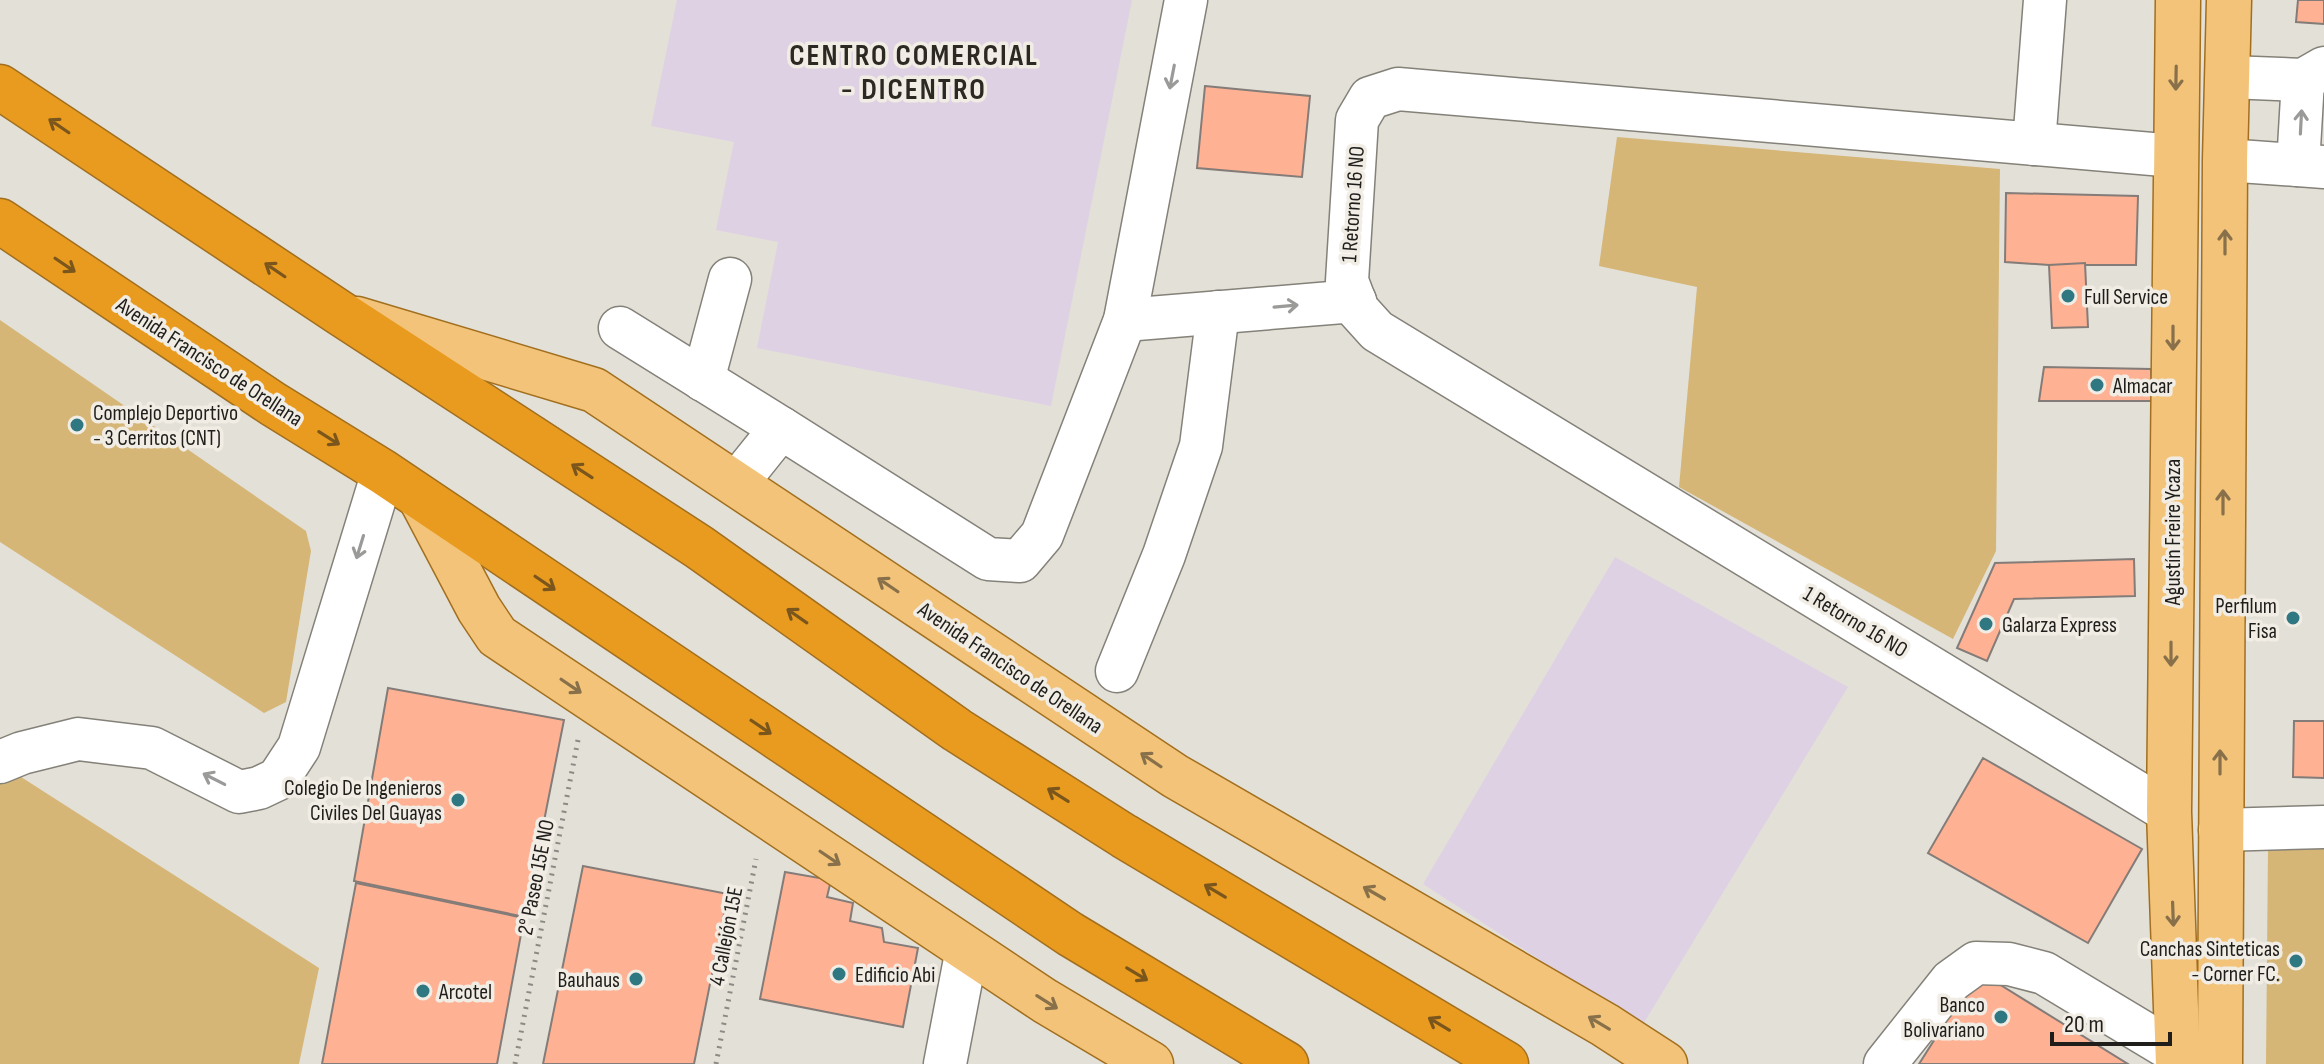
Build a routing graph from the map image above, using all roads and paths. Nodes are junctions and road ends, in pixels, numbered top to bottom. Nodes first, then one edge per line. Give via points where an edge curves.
1 (1186, 0) edge
2 (2045, 0) edge
3 (2178, 0) edge
4 (2229, 0) edge
5 (2314, 74) edge
6 (2229, 77) junction
7 (0, 87) edge
8 (2034, 144) junction
9 (2175, 156) junction
10 (2225, 160) junction
11 (2311, 166) edge
12 (0, 221) edge
13 (730, 279) dead end
14 (1355, 301) junction
15 (1218, 312) junction
16 (340, 313) junction
17 (1125, 320) junction
18 (620, 328) dead end
19 (703, 380) junction
20 (781, 428) junction
21 (383, 472) junction
22 (736, 484) junction
23 (421, 499) junction
24 (1117, 671) dead end
25 (587, 696) junction
26 (0, 762) edge
27 (2169, 812) junction
28 (765, 815) junction
29 (2324, 827) edge
30 (2220, 830) junction
31 (967, 949) junction
32 (2178, 1058) edge
33 (1148, 1063) edge
34 (515, 1064) edge
35 (716, 1064) edge
36 (945, 1064) edge
37 (1286, 1064) edge
38 (1506, 1064) edge
39 (1665, 1064) edge
40 (1885, 1064) edge
41 (2220, 1064) edge

1 -> 17 street
2 - 8 street
3 -> 9 main road, Agustín Freire Ycaza
4 - 6 main road
5 - 6 street
11 -> 5 street
6 - 10 main road
16 -> 7 highway, Avenida Francisco de Orellana
8 - 9 street, 1 Retorno 16 NO
8 - 14 street, 1 Retorno 16 NO via 1398,89 1370,98 1357,120 1347,281
9 -> 27 main road, Agustín Freire Ycaza
10 - 11 street
30 -> 10 main road
12 -> 21 highway, Avenida Francisco de Orellana
13 - 19 street
15 -> 14 street
14 - 27 street, 1 Retorno 16 NO via 1377,331
15 - 17 street
15 - 24 street via 1201,446
16 - 22 main road, Avenida Francisco de Orellana via 594,390
38 -> 16 highway, Avenida Francisco de Orellana via 957,730 699,547
17 - 20 street via 1042,535 1020,561 988,559
18 - 19 street
19 - 20 street
20 - 22 street
21 - 23 highway, Avenida Francisco de Orellana
21 -> 26 street via 299,747 278,779 239,792 152,748 78,739
39 -> 22 main road, Avenida Francisco de Orellana via 1175,776
23 -> 25 main road, Avenida Francisco de Orellana via 497,636
23 -> 37 highway, Avenida Francisco de Orellana via 1070,934
25 - 28 main road, Avenida Francisco de Orellana
25 - 34 path, 2° Paseo 15E NO
27 -> 32 main road, Agustín Freire Ycaza
28 -> 31 main road, Avenida Francisco de Orellana
28 - 35 path, 4 Callejón 15E
29 - 30 street
30 - 41 main road
31 -> 33 main road, Avenida Francisco de Orellana
31 - 36 street
32 - 40 street via 2044,973 1976,963 1951,981

